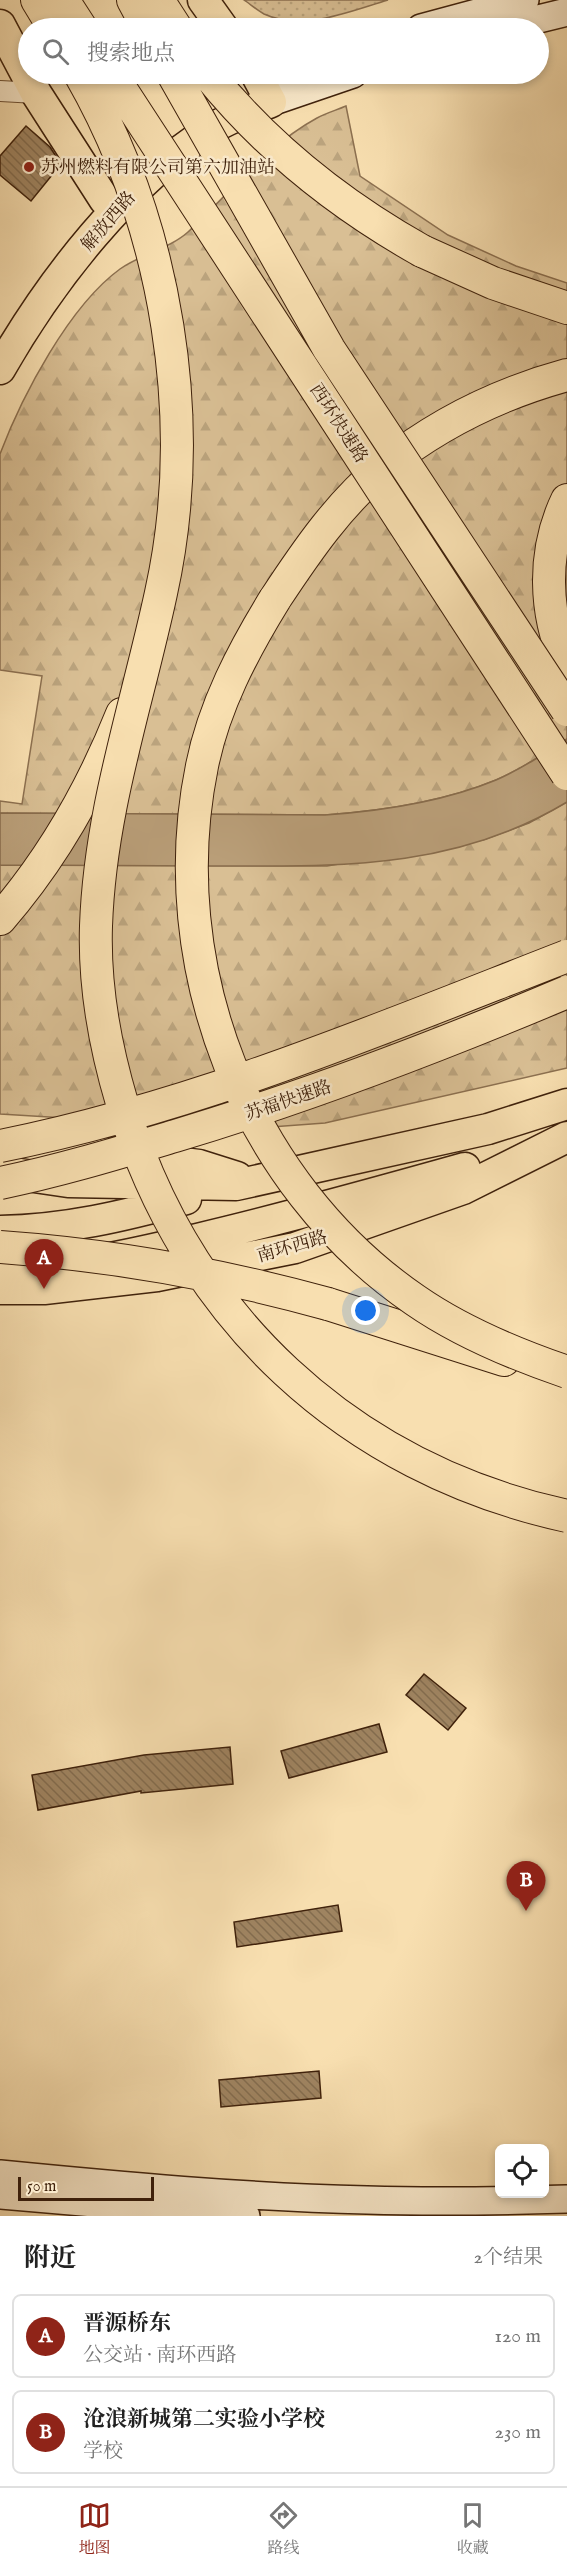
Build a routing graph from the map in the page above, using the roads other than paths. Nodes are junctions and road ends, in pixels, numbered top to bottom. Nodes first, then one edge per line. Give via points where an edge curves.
1 (37, 0) edge
2 (48, 0) edge
3 (63, 0) edge
4 (133, 0) edge
5 (158, 0) edge
6 (203, 0) edge
7 (525, 0) edge
8 (567, 12) edge
9 (48, 18) edge
10 (60, 18) edge
11 (75, 18) edge
12 (143, 18) edge
13 (170, 18) edge
14 (216, 18) edge
15 (458, 18) edge
16 (543, 18) edge
17 (0, 25) edge
18 (18, 59) edge
19 (31, 84) edge
20 (85, 84) edge
21 (102, 84) edge
22 (118, 84) edge
23 (179, 84) edge
24 (217, 84) edge
25 (268, 84) edge
26 (0, 91) edge
27 (36, 93) junction
28 (151, 164) junction
29 (109, 205) junction
30 (567, 308) edge
31 (0, 332) edge
32 (0, 369) edge
33 (567, 375) edge
34 (567, 500) edge
35 (145, 658) junction
36 (567, 664) edge
37 (567, 710) edge
38 (567, 774) edge
39 (0, 919) edge
40 (567, 956) edge
41 (567, 992) edge
42 (567, 1104) edge
43 (0, 1140) edge
44 (559, 1141) edge
45 (0, 1146) edge
46 (0, 1158) edge
47 (0, 1173) edge
48 (0, 1183) edge
49 (145, 1183) junction
50 (244, 1184) junction
51 (0, 1231) edge
52 (0, 1247) edge
53 (0, 1269) edge
54 (0, 1289) edge
55 (567, 1372) edge
56 (567, 1377) edge
57 (567, 1516) edge
58 (0, 2174) edge
59 (0, 2195) edge
60 (567, 2199) edge
61 (246, 2216) edge

1 - 9 highway
2 - 10 main road
3 - 11 highway
4 - 12 highway
5 - 13 highway
6 - 14 main road
7 - 15 main road
8 - 16 main road
17 - 18 main road
19 - 27 main road
20 - 35 highway, bridge via 131,185 156,271 170,348 176,419 174,505 162,588
21 - 28 main road
22 - 38 highway, 西环快速路, bridge
23 - 37 highway, 西环快速路, bridge via 329,349
24 - 30 highway, bridge via 286,156 389,232 456,268
25 - 28 main road, 解放西路 via 215,127
26 - 27 street
27 - 29 main road
28 - 29 main road, 解放西路
29 - 31 main road, 解放西路 via 76,229
29 - 32 main road, 解放西路
33 - 55 highway, bridge via 481,406 384,466 303,556 249,640 214,722 196,804 191,877 201,970 222,1047 252,1117 299,1189 353,1250 416,1301 500,1347
34 - 36 highway via 553,546 548,585 555,630
35 - 39 highway, bridge via 74,818
35 - 57 highway, bridge via 110,802 96,940 99,991 113,1073 130,1131 155,1193 187,1251 239,1322 318,1400 384,1446 417,1463 495,1497
40 - 45 highway, 苏福快速路, bridge via 248,1077 117,1117
41 - 48 highway, 苏福快速路, bridge via 394,1063 261,1110
42 - 50 main road via 488,1129
43 - 50 main road via 199,1165
44 - 53 main road via 276,1221 138,1253 56,1266
44 - 54 main road, 南环西路 via 463,1188 295,1248 157,1276 44,1289
46 - 49 main road via 103,1172
47 - 49 main road via 68,1182
49 - 50 main road
50 - 51 main road via 114,1219
52 - 56 highway, bridge via 157,1264 265,1286
58 - 60 main road via 287,2197 457,2202
59 - 61 main road

